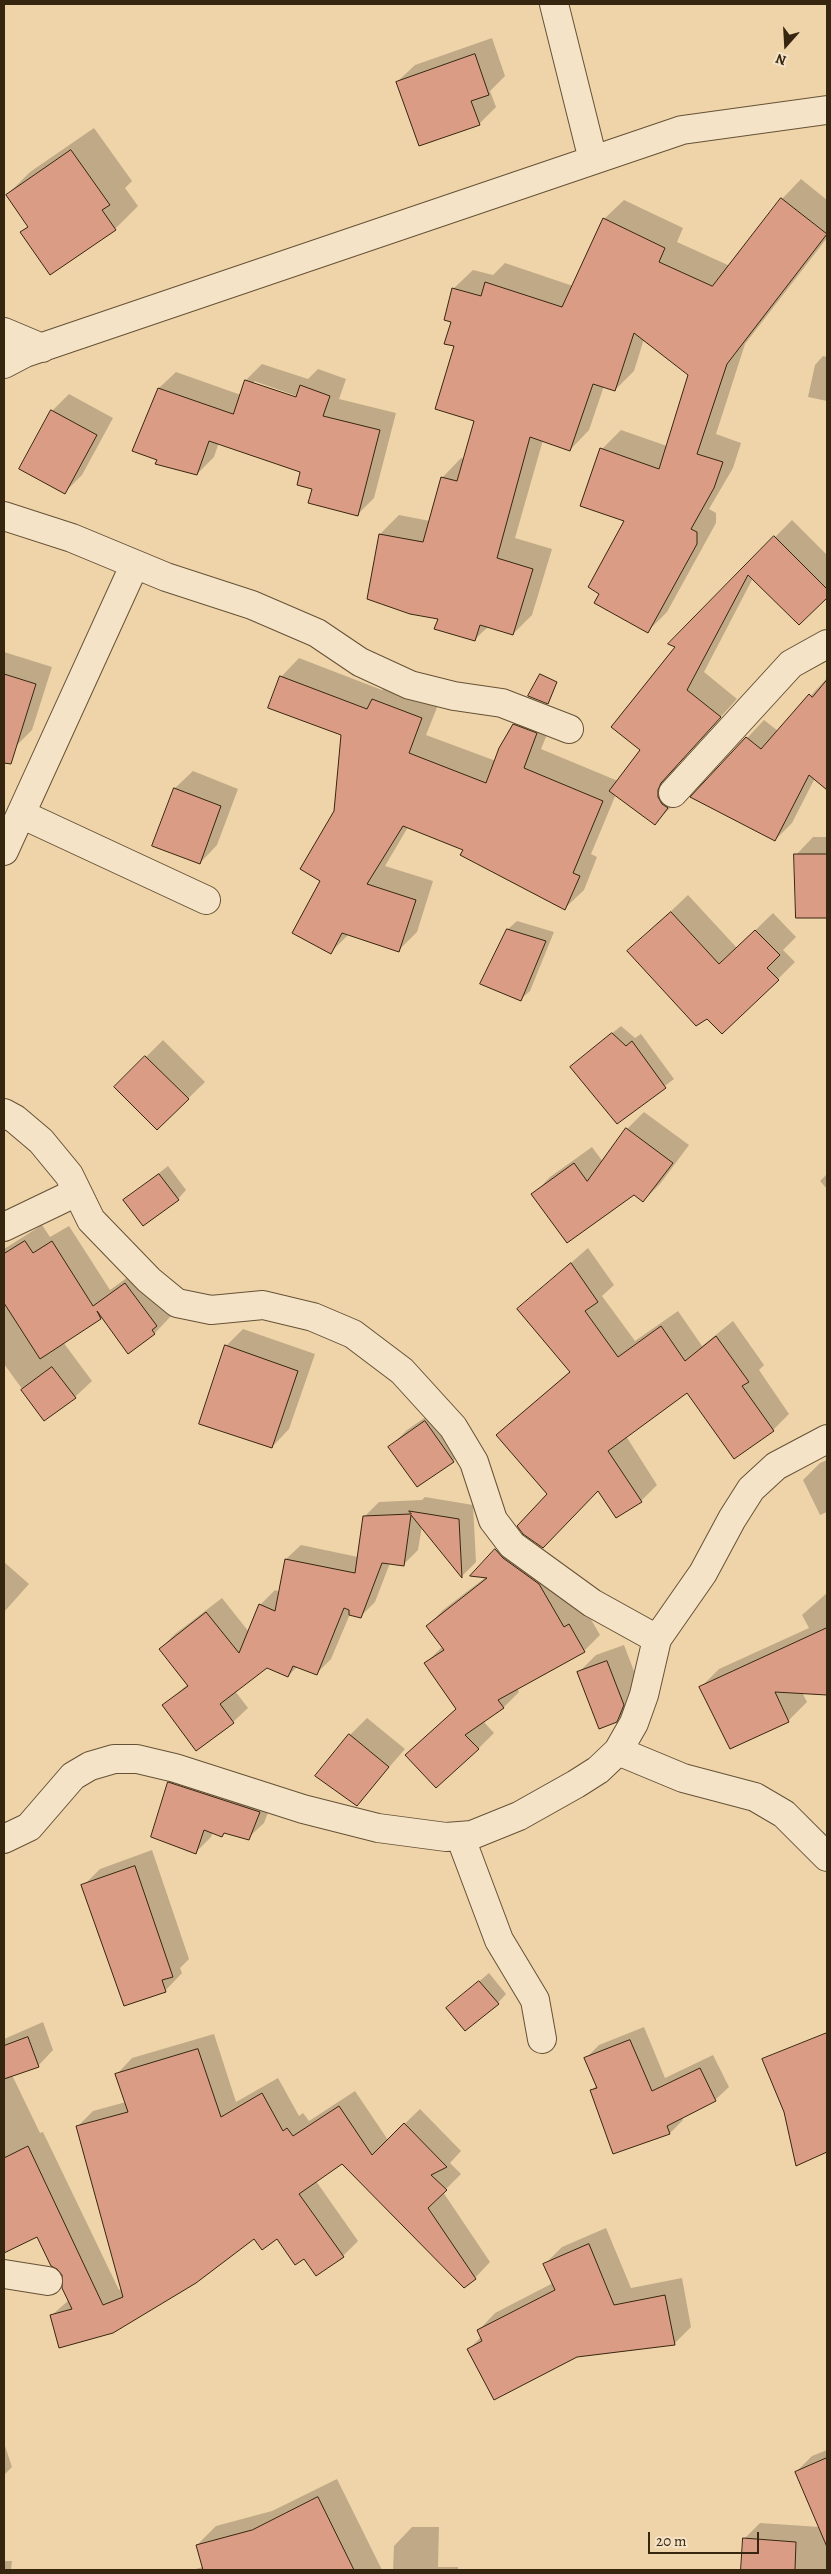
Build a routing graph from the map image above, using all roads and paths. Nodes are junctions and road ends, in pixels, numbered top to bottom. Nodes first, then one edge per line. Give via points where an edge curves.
1 (554, 4) edge
2 (827, 110) edge
3 (593, 160) junction
4 (4, 332) edge
5 (42, 348) junction
6 (4, 364) edge
7 (4, 516) edge
8 (134, 566) junction
9 (827, 644) edge
10 (569, 729) dead end
11 (673, 793) dead end
12 (21, 814) junction
13 (4, 851) edge
14 (206, 900) dead end
15 (4, 1113) edge
16 (77, 1192) junction
17 (4, 1227) edge
18 (827, 1439) edge
19 (657, 1639) junction
20 (618, 1751) junction
21 (460, 1836) junction
22 (4, 1839) edge
23 (827, 1857) edge
24 (542, 2040) dead end
25 (4, 2274) edge
26 (48, 2281) dead end

1 - 3 street
2 - 3 street via 682,130
3 - 5 street
4 - 5 street
5 - 6 street
7 - 8 street via 72,538
8 - 10 street via 252,605 317,633 360,662 410,685 502,703
8 - 12 street
9 - 11 street via 791,664
12 - 13 street
12 - 14 street
15 - 16 street via 41,1141 69,1175
16 - 17 street
16 - 19 street via 92,1220 149,1280 177,1303 211,1310 263,1305 313,1317 353,1334 402,1371 453,1427 474,1462 493,1520 512,1545 592,1603
18 - 19 street via 776,1466 751,1489 703,1573
19 - 20 street via 644,1695
20 - 21 street via 598,1770 518,1816 472,1835
20 - 23 street via 683,1778 755,1797 784,1814
21 - 22 street via 378,1828 303,1809 175,1768 137,1759 114,1759 90,1766 73,1776 29,1828
21 - 24 street via 499,1940 535,2000
25 - 26 street

